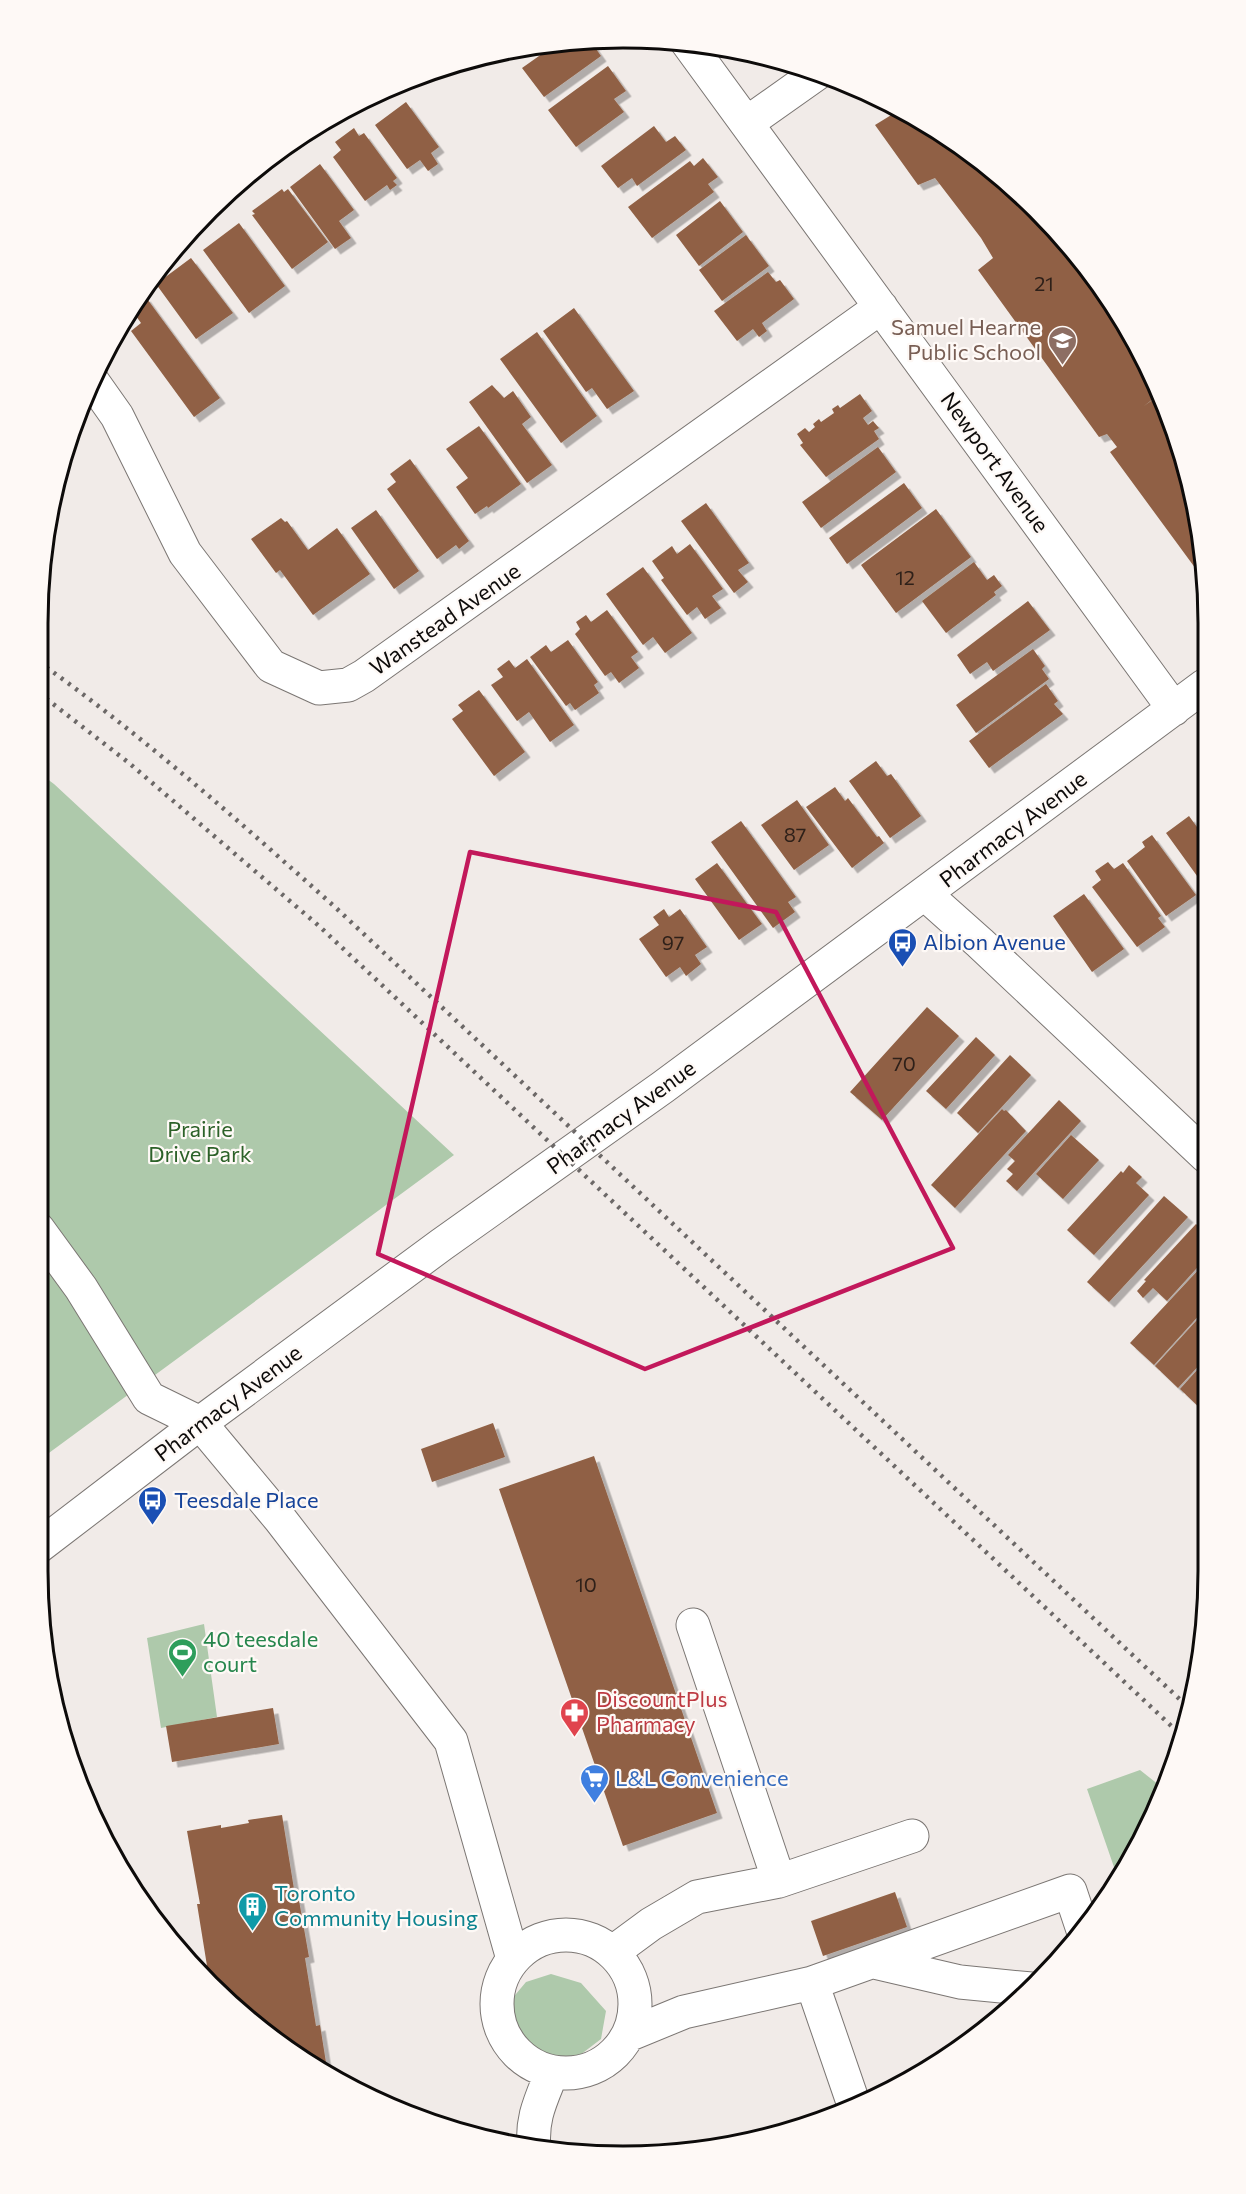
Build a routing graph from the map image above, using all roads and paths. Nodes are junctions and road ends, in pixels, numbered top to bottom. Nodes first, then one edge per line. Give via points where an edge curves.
1 (695, 53) edge
2 (809, 79) edge
3 (747, 123) junction
4 (881, 307) junction
5 (98, 389) edge
6 (1198, 691) edge
7 (1174, 709) junction
8 (925, 894) junction
9 (1198, 1148) edge
10 (48, 1243) edge
11 (200, 1422) junction
12 (48, 1539) edge
13 (693, 1626) dead end
14 (912, 1836) dead end
15 (778, 1881) junction
16 (1080, 1920) edge
17 (613, 1952) junction
18 (513, 1959) junction
19 (874, 1962) junction
20 (812, 1983) junction
21 (1019, 1988) edge
22 (628, 2035) junction
23 (552, 2072) junction
24 (852, 2098) edge
25 (533, 2139) edge

1 - 3 street, Newport Avenue
2 - 3 street
3 - 4 street, Newport Avenue
4 - 5 street, Wanstead Avenue via 348,685 319,688 271,666 185,553 117,416
4 - 7 street, Newport Avenue
6 - 7 street, Pharmacy Avenue
7 - 8 street, Pharmacy Avenue
8 - 9 street
8 - 11 street, Pharmacy Avenue
10 - 11 street via 149,1398
11 - 12 street, Pharmacy Avenue
11 - 18 street via 451,1741
13 - 15 street
14 - 15 street
15 - 17 street via 697,1897
16 - 19 street via 1070,1891
17 - 18 street via 594,1940 573,1934 550,1936 530,1944
17 - 22 street via 627,1970 635,1991 635,2014
18 - 23 street via 499,1984 496,2007 502,2029 514,2049 531,2063
19 - 20 street
19 - 21 street via 960,1982
20 - 22 street via 684,2012
20 - 24 street
22 - 23 street via 615,2054 596,2067 574,2073
23 - 25 street via 534,2116

